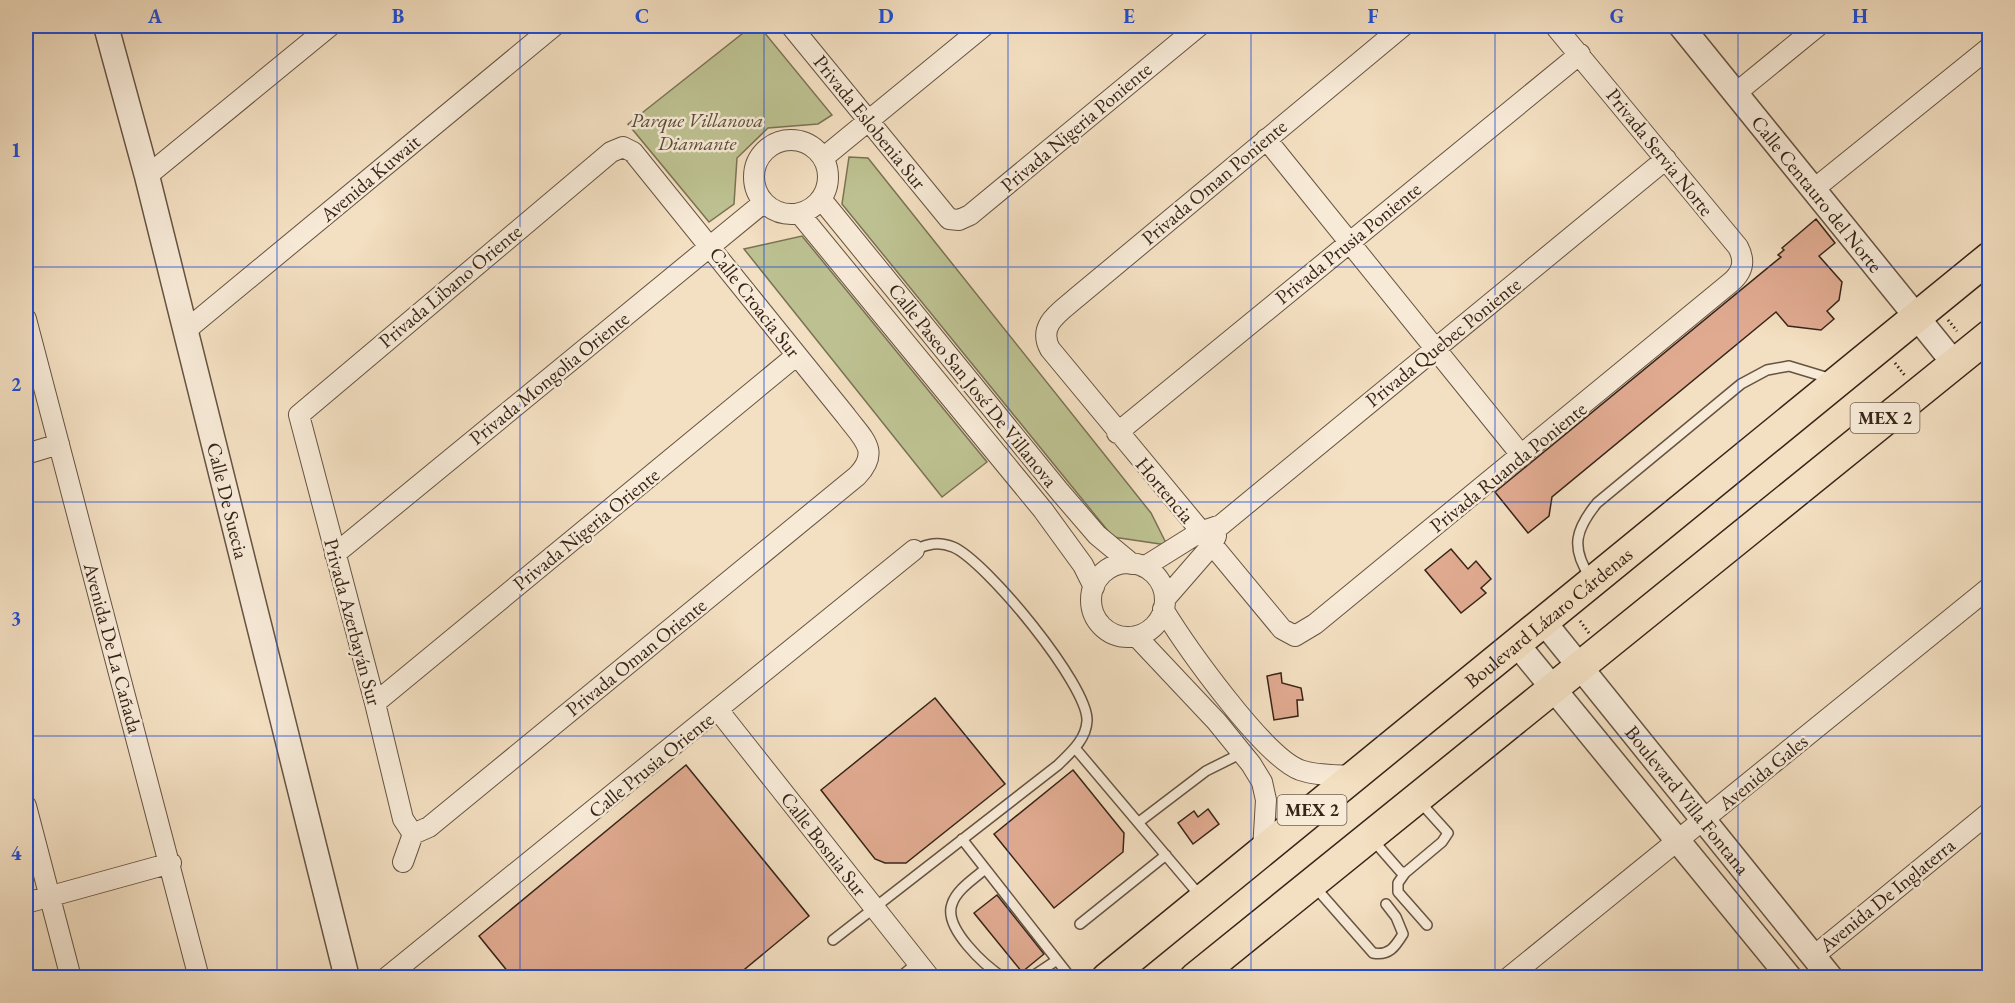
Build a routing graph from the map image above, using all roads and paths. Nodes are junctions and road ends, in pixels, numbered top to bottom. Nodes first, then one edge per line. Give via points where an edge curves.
1 (106, 26) edge
2 (330, 26) edge
3 (554, 26) edge
4 (791, 26) edge
5 (984, 26) edge
6 (1199, 26) edge
7 (1403, 26) edge
8 (1555, 26) edge
9 (1681, 26) edge
10 (1818, 26) edge
11 (1177, 32) edge
12 (1989, 47) edge
13 (1580, 54) junction
14 (1736, 93) junction
15 (869, 120) junction
16 (1266, 139) junction
17 (611, 152) joint
18 (823, 158) junction
19 (1666, 159) junction
20 (147, 176) junction
21 (1814, 189) junction
22 (821, 199) junction
23 (763, 203) junction
24 (799, 213) junction
25 (949, 219) joint
26 (1349, 242) junction
27 (711, 246) junction
28 (1989, 257) edge
29 (1730, 283) joint
30 (1925, 309) junction
31 (26, 319) edge
32 (185, 331) junction
33 (1880, 346) junction
34 (1972, 348) edge
35 (1050, 349) joint
36 (1435, 349) junction
37 (797, 355) junction
38 (1837, 381) junction
39 (1918, 391) junction
40 (982, 398) junction
41 (964, 412) junction
42 (300, 425) joint
43 (1117, 433) junction
44 (59, 444) junction
45 (26, 454) edge
46 (1522, 456) junction
47 (857, 476) joint
48 (1206, 538) junction
49 (914, 550) joint
50 (335, 554) junction
51 (1138, 565) junction
52 (1592, 581) junction
53 (1094, 587) junction
54 (1989, 587) edge
55 (1164, 604) junction
56 (1554, 612) junction
57 (1282, 629) joint
58 (1136, 636) junction
59 (1516, 643) junction
60 (1590, 657) junction
61 (1553, 687) junction
62 (375, 703) junction
63 (718, 710) junction
64 (1075, 748) junction
65 (1242, 753) junction
66 (1354, 776) junction
67 (1416, 798) junction
68 (26, 806) edge
69 (1989, 812) edge
70 (1703, 820) junction
71 (1139, 822) junction
72 (408, 827) junction
73 (1370, 836) junction
74 (962, 839) junction
75 (1677, 840) junction
76 (1263, 850) junction
77 (1166, 855) junction
78 (403, 862) dead end
79 (171, 863) junction
80 (985, 869) junction
81 (1405, 873) junction
82 (1312, 883) junction
83 (51, 897) junction
84 (1203, 899) junction
85 (26, 903) edge
86 (1386, 904) dead end
87 (874, 907) junction
88 (1080, 924) dead end
89 (1427, 925) dead end
90 (833, 940) dead end
91 (1814, 956) junction
92 (1057, 960) junction
93 (918, 962) junction
94 (1787, 977) edge
95 (71, 978) edge
96 (198, 978) edge
97 (347, 978) edge
98 (386, 978) edge
99 (898, 978) edge
100 (930, 978) edge
101 (1004, 978) edge
102 (1030, 978) edge
103 (1071, 978) edge
104 (1107, 978) edge
105 (1195, 978) edge
106 (1508, 978) edge
107 (1830, 978) edge

1 - 20 street, Calle De Suecia
2 - 20 street
3 - 32 street, Avenida Kuwait
4 - 15 street, Privada Eslobenia Sur
5 - 15 street
6 - 11 street, Privada Nigeria Poniente
7 - 16 street, Privada Oman Poniente
8 - 13 street, Privada Servia Norte
9 - 14 street, Calle Centauro del Norte
10 - 14 street
11 - 25 street, Privada Nigeria Poniente via 970,215
12 - 21 street
13 - 19 street, Privada Servia Norte
13 - 26 street, Privada Prusia Poniente
14 - 21 street, Calle Centauro del Norte
15 - 18 street
15 - 25 street, Privada Eslobenia Sur
16 - 26 street
16 - 35 street, Privada Oman Poniente via 1055,316 1045,330
17 - 27 street, Calle Croacia Sur via 623,147 633,152
17 - 42 street, Privada Libano Oriente via 303,408
18 - 22 street via 828,178
18 - 23 street via 809,144 791,140 772,144 755,166 753,176
19 - 29 street, Privada Servia Norte via 1743,256 1741,271
19 - 36 street, Privada Quebec Poniente
20 - 32 street, Calle De Suecia
21 - 30 street, Calle Centauro del Norte
22 - 24 street
22 - 40 street, Calle Paseo San José De Villanova
23 - 24 street via 783,214
23 - 27 street, Privada Mongolia Oriente
24 - 41 street, Calle Paseo San José De Villanova
26 - 36 street
26 - 43 street, Privada Prusia Poniente
27 - 37 street, Calle Croacia Sur
27 - 50 street, Privada Mongolia Oriente
28 - 30 main road, Boulevard Lázaro Cárdenas / MEX 2
29 - 46 street, Privada Ruanda Poniente
30 - 33 main road, Boulevard Lázaro Cárdenas / MEX 2
30 - 34 street, Calle Centauro del Norte
30 - 34 path
31 - 44 street, Avenida De La Cañada
32 - 97 street, Calle De Suecia
33 - 38 main road, Boulevard Lázaro Cárdenas / MEX 2
33 - 39 path
34 - 39 main road, MEX 2
35 - 43 street, Hortencia
36 - 46 street
36 - 48 street, Privada Quebec Poniente
37 - 47 street, Calle Croacia Sur via 870,450 870,459
37 - 62 street, Privada Nigeria Oriente
38 - 52 main road, Boulevard Lázaro Cárdenas / MEX 2
38 - 52 lane via 1789,366 1767,370 1741,384 1597,503 1585,518 1578,530 1577,543
39 - 60 main road, MEX 2
40 - 41 street
40 - 51 street, Calle Paseo San José De Villanova via 1097,535
41 - 53 street, Calle Paseo San José De Villanova via 1071,547
42 - 50 street, Privada Azerbayán Sur
43 - 48 street, Hortencia
44 - 45 street
44 - 79 street, Avenida De La Cañada
46 - 57 street, Privada Ruanda Poniente via 1308,630 1295,636
47 - 72 street, Privada Oman Oriente via 429,827
48 - 51 street, Privada Quebec Poniente
48 - 55 street
48 - 57 street, Hortencia
49 - 63 street, Calle Prusia Oriente
49 - 64 lane via 941,543 954,547 988,573 1075,683 1088,720
50 - 62 street, Privada Azerbayán Sur
51 - 53 street via 1112,567
51 - 55 street via 1157,578
52 - 56 main road, Boulevard Lázaro Cárdenas / MEX 2
53 - 58 street via 1091,602 1100,624 1113,634
54 - 70 street, Avenida Gales
55 - 58 street via 1154,627
55 - 66 street via 1208,675 1286,763 1316,774
56 - 59 main road, Boulevard Lázaro Cárdenas / MEX 2
56 - 60 street, Boulevard Villa Fontana
56 - 60 path
58 - 65 street
59 - 61 street, Boulevard Villa Fontana
59 - 66 main road, Boulevard Lázaro Cárdenas / MEX 2
60 - 61 main road, MEX 2
60 - 70 street, Boulevard Villa Fontana
61 - 67 main road, MEX 2
61 - 75 street, Boulevard Villa Fontana
62 - 72 street, Privada Azerbayán Sur
63 - 87 street, Calle Bosnia Sur
63 - 98 street, Calle Prusia Oriente
64 - 71 lane
64 - 74 lane
65 - 71 lane via 1206,771
65 - 76 street via 1262,782 1266,800
66 - 76 main road, Boulevard Lázaro Cárdenas / MEX 2
67 - 73 main road, MEX 2
67 - 81 lane via 1448,833
68 - 83 street
69 - 91 street, Avenida De Inglaterra
70 - 75 street, Avenida Gales
70 - 91 street, Boulevard Villa Fontana
71 - 77 lane
72 - 78 street
73 - 81 lane
73 - 82 main road, MEX 2
74 - 80 lane
74 - 87 lane
75 - 94 street, Boulevard Villa Fontana
75 - 106 street, Avenida Gales
76 - 84 main road, Boulevard Lázaro Cárdenas / MEX 2
77 - 84 lane
77 - 88 lane
79 - 83 street
79 - 96 street, Avenida De La Cañada
80 - 92 lane
80 - 101 lane via 956,896 950,917 964,940
81 - 89 lane via 1398,883 1398,892
82 - 86 lane via 1373,952 1382,954 1395,948 1403,934
82 - 105 main road, MEX 2
83 - 85 street
83 - 95 street
84 - 104 main road, Boulevard Lázaro Cárdenas / MEX 2
87 - 90 lane
87 - 93 street, Calle Bosnia Sur
91 - 107 street, Boulevard Villa Fontana
92 - 102 lane
92 - 103 lane
93 - 99 lane
93 - 100 street, Calle Bosnia Sur

